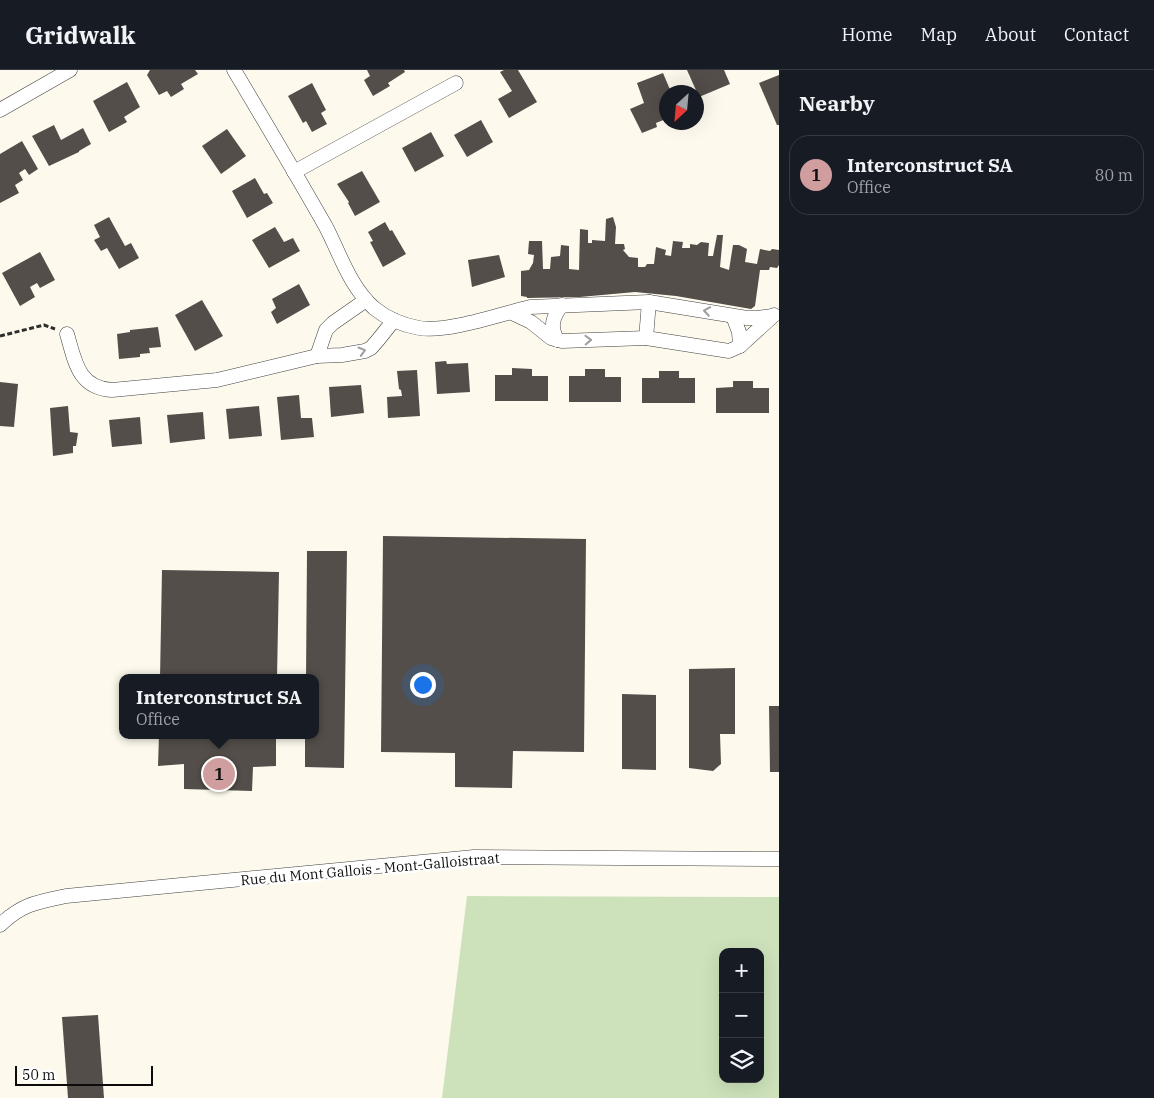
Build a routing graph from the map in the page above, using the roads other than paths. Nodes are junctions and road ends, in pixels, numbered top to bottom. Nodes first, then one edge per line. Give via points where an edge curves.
1 (70, 70) edge
2 (234, 70) edge
3 (456, 83) dead end
4 (0, 110) edge
5 (294, 172) junction
6 (366, 300) junction
7 (649, 302) junction
8 (562, 305) junction
9 (512, 313) junction
10 (776, 314) edge
11 (733, 316) junction
12 (394, 320) junction
13 (67, 334) road end
14 (646, 338) junction
15 (557, 340) junction
16 (740, 346) junction
17 (317, 356) junction
18 (779, 859) edge
19 (0, 926) edge

1 - 4 street
2 - 5 street
3 - 5 street
5 - 6 street
6 - 12 street
6 - 17 street via 326,330
7 - 8 street
11 -> 7 street
7 - 14 street
8 - 9 street via 530,307
8 - 15 street via 552,320
9 - 12 street via 436,328 419,328
9 - 15 street
10 - 11 street via 757,318
10 - 16 street
11 - 16 street
17 -> 12 street via 365,351 375,344
13 - 17 street via 84,378 91,385 106,390 217,380
15 -> 14 street
14 - 16 street via 729,351
18 - 19 street, Rue du Mont Gallois - Mont-Galloistraat via 474,857 66,896 33,902 14,912

